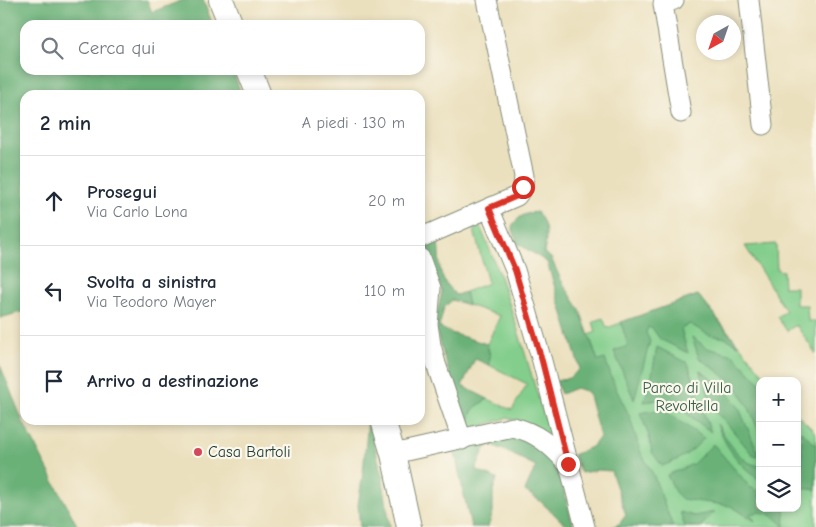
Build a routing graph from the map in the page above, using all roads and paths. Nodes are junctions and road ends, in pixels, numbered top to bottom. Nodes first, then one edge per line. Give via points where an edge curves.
1 (221, 0) edge
2 (487, 0) edge
3 (674, 0) edge
4 (748, 0) edge
5 (229, 20) edge
6 (251, 75) edge
7 (257, 90) edge
8 (681, 113) dead end
9 (763, 125) dead end
10 (489, 208) junction
11 (425, 236) edge
12 (425, 272) edge
13 (384, 425) edge
14 (462, 440) junction
15 (393, 454) junction
16 (568, 464) junction
17 (409, 527) edge
18 (584, 527) edge

1 - 5 main road
2 - 10 street via 524,176 523,187 517,196
3 - 8 street via 663,4
4 - 9 street
6 - 7 main road
10 - 11 street
10 - 16 street via 515,270
12 - 14 street via 431,288 428,324 431,346
13 - 15 main road
14 - 15 street
14 - 16 street via 513,427 551,445
15 - 17 main road
16 - 18 street

